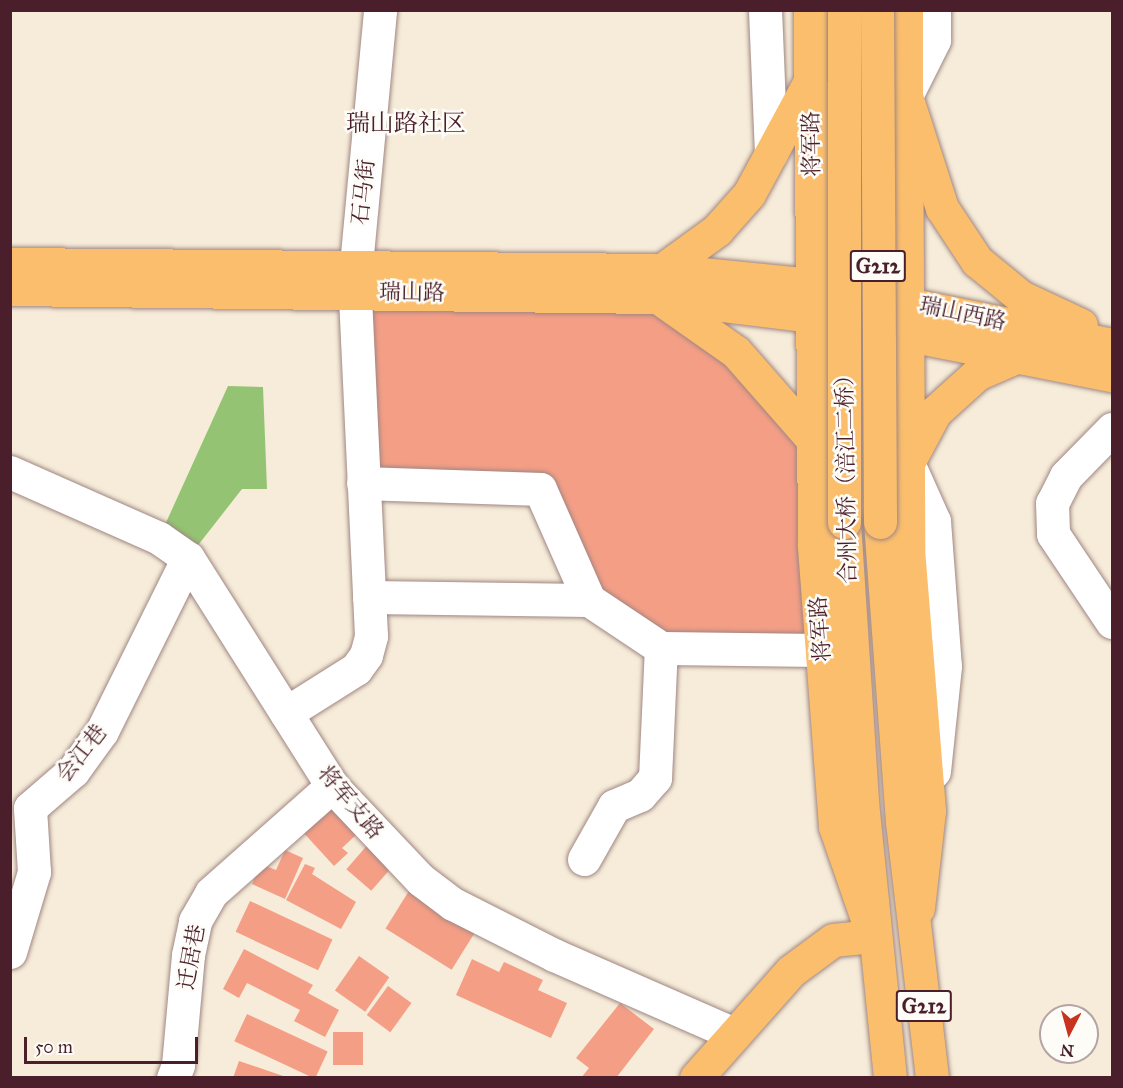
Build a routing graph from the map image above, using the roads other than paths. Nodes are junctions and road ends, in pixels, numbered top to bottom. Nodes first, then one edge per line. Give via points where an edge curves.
1 (380, 10) edge
2 (765, 10) edge
3 (810, 10) edge
4 (844, 10) edge
5 (877, 10) edge
6 (906, 10) edge
7 (934, 10) edge
8 (810, 82) junction
9 (906, 96) junction
10 (771, 153) junction
11 (10, 264) edge
12 (355, 278) junction
13 (660, 284) junction
14 (10, 289) edge
15 (813, 300) junction
16 (907, 302) junction
17 (908, 335) junction
18 (1113, 343) edge
19 (1020, 355) junction
20 (1113, 375) edge
21 (1113, 429) edge
22 (813, 440) junction
23 (908, 463) junction
24 (10, 472) edge
25 (363, 483) junction
26 (188, 558) junction
27 (369, 597) junction
28 (589, 600) junction
29 (1113, 622) edge
30 (661, 648) junction
31 (822, 650) junction
32 (286, 713) junction
33 (332, 786) junction
34 (20, 807) edge
35 (584, 859) dead end
36 (915, 934) junction
37 (873, 936) junction
38 (10, 952) edge
39 (734, 1034) junction
40 (173, 1077) edge
41 (696, 1077) edge
42 (890, 1077) edge
43 (932, 1077) edge

1 - 12 street, 石马街
2 - 10 street, 将军路
3 - 8 main road, 将军路
4 - 37 main road, 合州大桥（涪江二桥） / G212, bridge via 844,522 853,696
5 - 36 main road, 合州大桥（涪江二桥） / G212, bridge via 879,522 900,810
6 - 9 main road
7 - 9 street via 934,40
8 - 10 main road
8 - 15 main road, 将军路
9 - 16 main road
9 - 18 main road via 942,208 977,261 1021,297
10 - 13 main road via 749,194
11 - 12 main road, 瑞山路
12 - 13 main road, 瑞山路
12 - 14 main road, 瑞山路
12 - 25 street, 石马街
13 - 15 main road, 瑞山路
13 - 22 main road via 736,352
15 - 16 main road, 瑞山西路
15 - 17 main road, 瑞山西路
15 - 22 main road, 将军路
16 - 17 main road
16 - 18 main road, 瑞山西路
17 - 19 main road, 瑞山西路
17 - 23 main road
19 - 20 main road, 瑞山西路
19 - 23 main road via 977,374 935,412
21 - 29 street via 1066,476 1052,502 1053,534
22 - 31 main road, 将军路 via 814,546
23 - 36 main road via 908,549 929,811
24 - 26 street, 将军支路 via 159,537
25 - 27 street, 石马街
25 - 28 street via 540,489
26 - 32 street, 将军支路
26 - 34 street, 会江巷 via 102,731 73,771
27 - 28 street
27 - 32 street, 石马街 via 371,636 366,655 356,669
28 - 30 street
30 - 31 street
30 - 35 street via 655,778 640,795 614,806
31 - 37 main road, 将军路 via 835,826
32 - 33 street, 将军支路
33 - 39 street, 将军支路 via 421,880 453,904 554,955
33 - 40 street, 迁居巷 via 211,893 195,921 178,1065
34 - 38 street, 会江巷 via 34,872
36 - 43 main road, G212
37 - 39 main road via 834,940 791,971
37 - 42 main road, G212
39 - 41 main road

